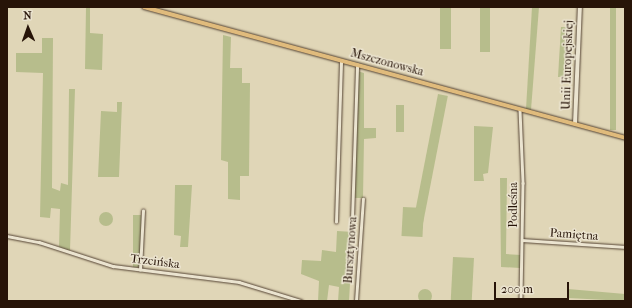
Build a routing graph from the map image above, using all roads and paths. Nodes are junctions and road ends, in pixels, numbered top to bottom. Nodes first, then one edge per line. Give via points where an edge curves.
1 (144, 7) edge
2 (580, 7) edge
3 (341, 61) junction
4 (357, 65) junction
5 (520, 110) junction
6 (576, 124) junction
7 (625, 138) edge
8 (363, 199) dead end
9 (143, 211) dead end
10 (352, 219) dead end
11 (336, 222) dead end
12 (7, 236) edge
13 (523, 240) junction
14 (625, 247) edge
15 (140, 270) junction
16 (301, 301) edge
17 (356, 301) edge
18 (521, 301) edge

1 - 3 main road, Mszczonowska
2 - 6 main road, Unii Europejskiej
3 - 4 main road, Mszczonowska
3 - 11 street
4 - 5 main road, Mszczonowska
4 - 10 street
5 - 6 main road, Mszczonowska
5 - 13 street, Podleśna
6 - 7 main road, Mszczonowska
8 - 17 street, Bursztynowa
9 - 15 street
12 - 15 street, Trzcińska
13 - 14 street, Pamiętna
13 - 18 street, Podleśna
15 - 16 street, Trzcińska via 239,282

